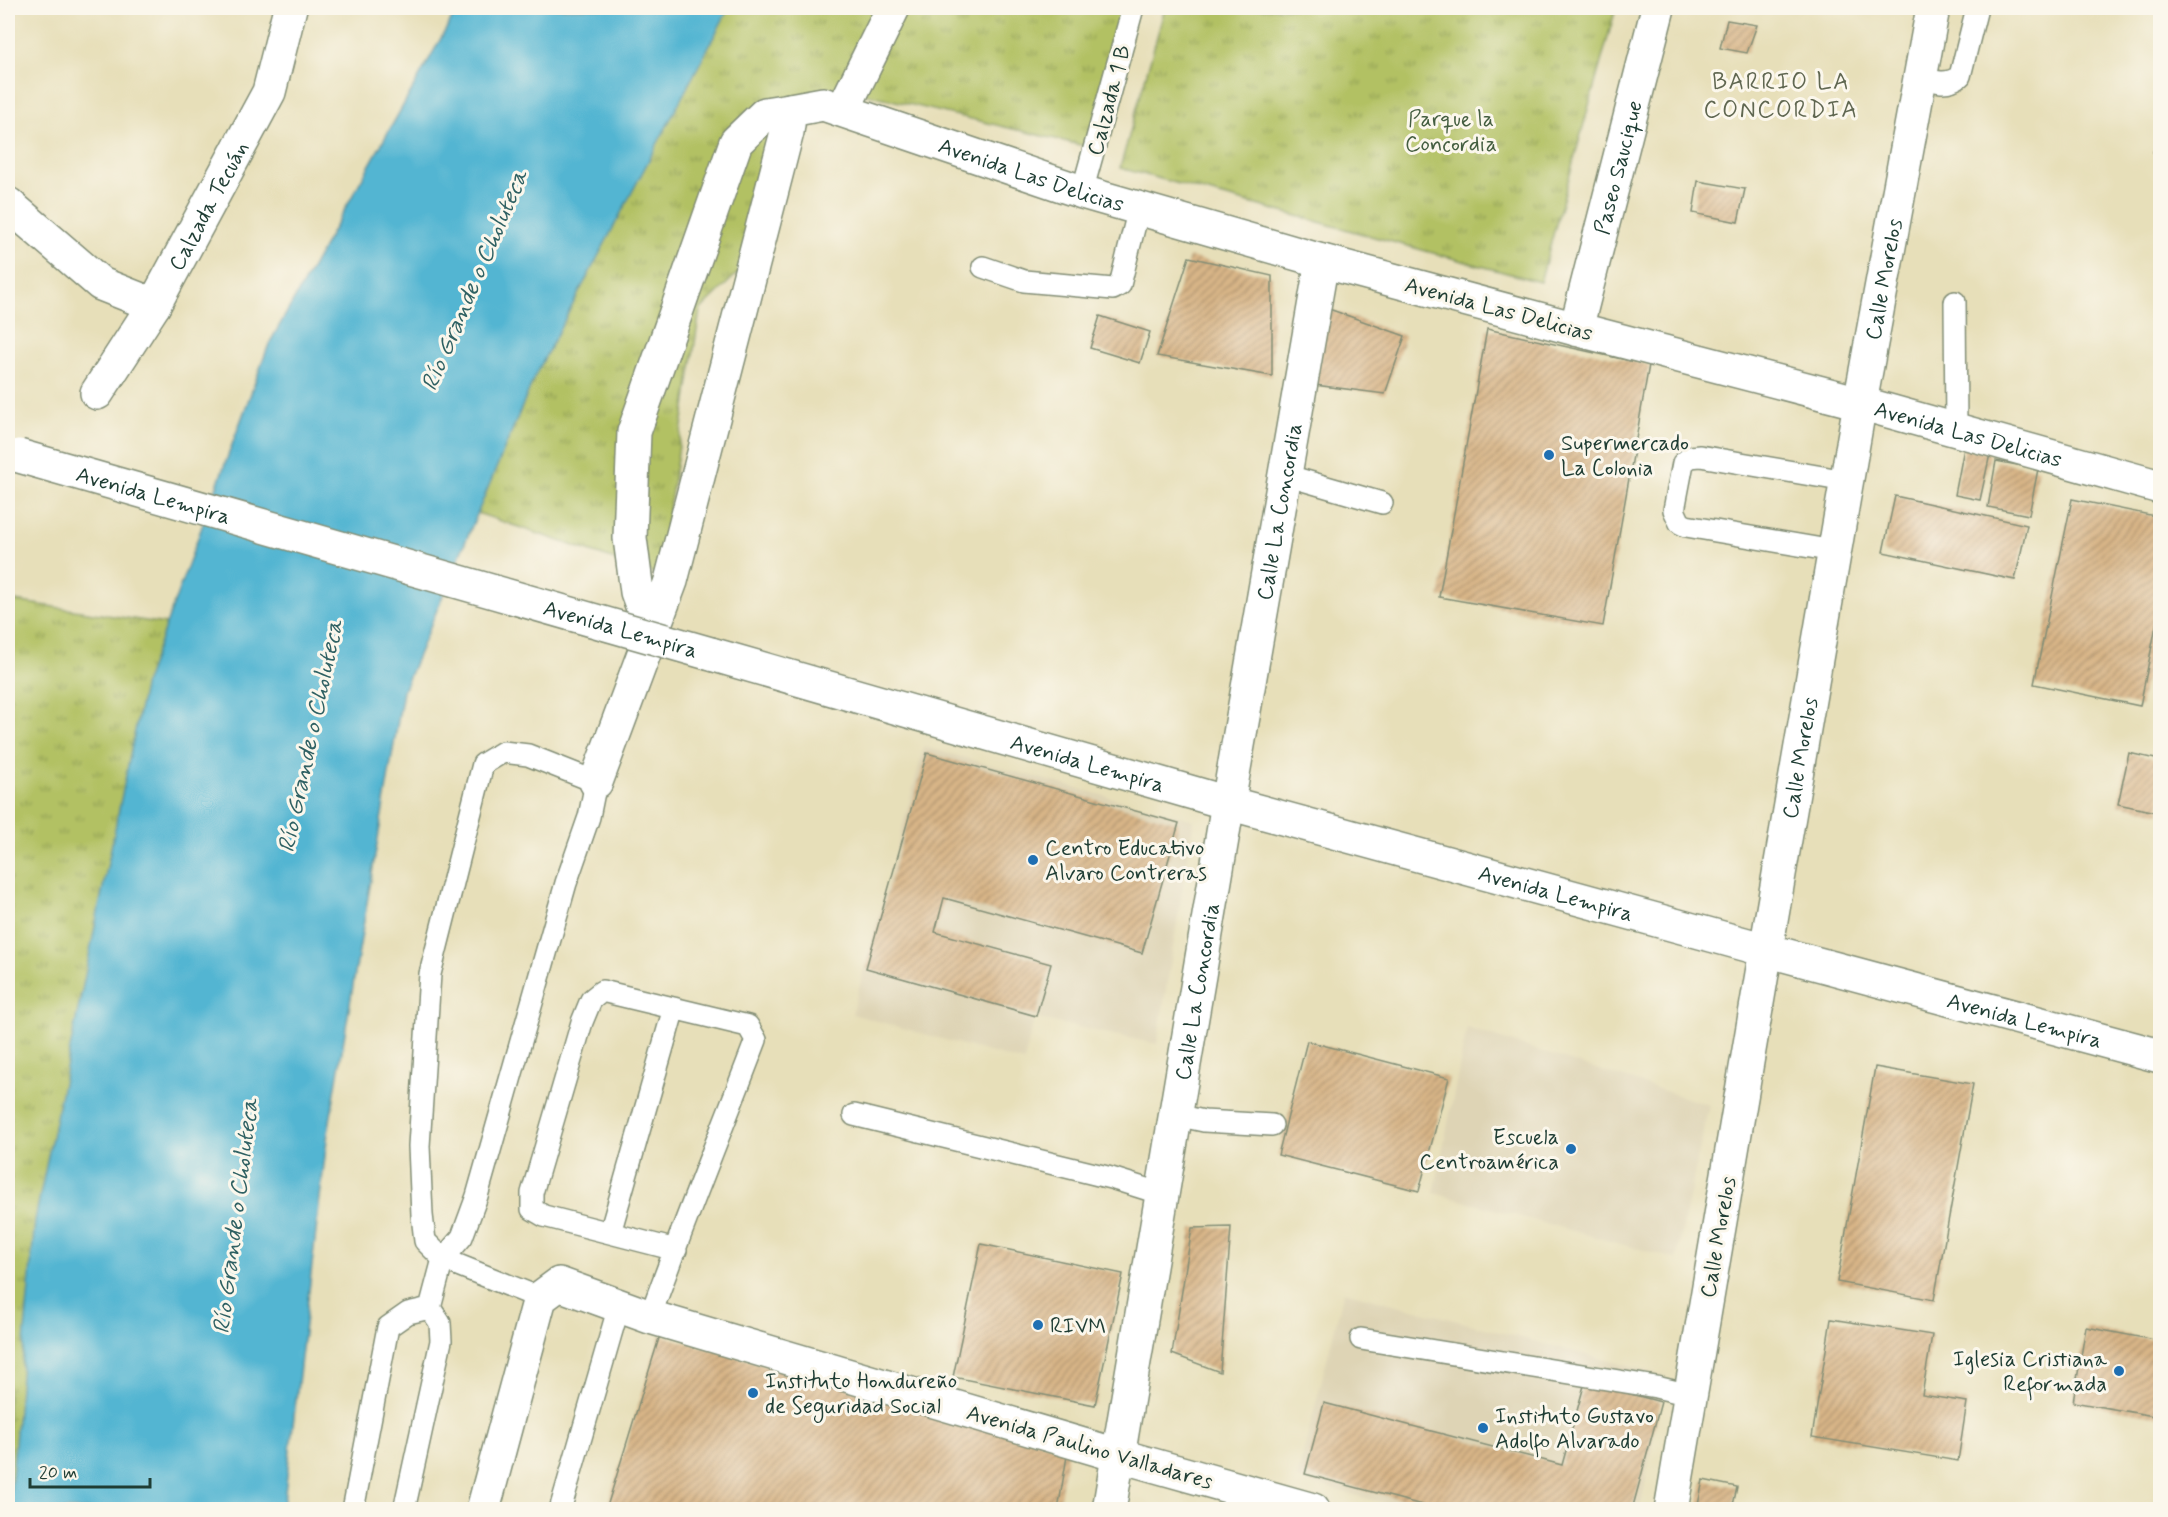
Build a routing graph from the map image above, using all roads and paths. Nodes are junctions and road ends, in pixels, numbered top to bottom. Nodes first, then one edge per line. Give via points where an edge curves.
1 (290, 8) edge
2 (893, 8) edge
3 (1133, 8) edge
4 (1658, 8) edge
5 (1933, 8) edge
6 (1977, 8) edge
7 (1920, 76) junction
8 (790, 110) junction
9 (843, 110) junction
10 (1082, 192) junction
11 (8, 204) edge
12 (1139, 208) junction
13 (1322, 261) junction
14 (983, 267) dead end
15 (1955, 302) dead end
16 (154, 305) junction
17 (1576, 329) junction
18 (97, 393) dead end
19 (1860, 403) junction
20 (1956, 430) junction
21 (13, 454) edge
22 (1285, 476) junction
23 (1846, 482) junction
24 (2160, 487) edge
25 (1382, 503) dead end
26 (1834, 551) junction
27 (652, 632) junction
28 (596, 782) junction
29 (1228, 803) junction
30 (1766, 950) junction
31 (674, 1008) junction
32 (2160, 1056) edge
33 (854, 1115) dead end
34 (1176, 1115) junction
35 (1272, 1125) dead end
36 (1162, 1194) junction
37 (610, 1233) junction
38 (676, 1250) junction
39 (443, 1259) junction
40 (550, 1291) junction
41 (619, 1306) junction
42 (430, 1308) junction
43 (650, 1317) junction
44 (1361, 1340) dead end
45 (1690, 1395) junction
46 (1117, 1455) junction
47 (353, 1509) edge
48 (404, 1509) edge
49 (483, 1509) edge
50 (560, 1509) edge
51 (1109, 1509) edge
52 (1313, 1509) edge
53 (1671, 1509) edge

1 - 16 street, Calzada Tecuán via 269,92
2 - 9 street
3 - 10 lane, Calzada 1 B
4 - 17 street, Paseo Saucique
5 - 7 street, Calle Morelos
6 - 7 lane via 1960,76 1951,83 1938,83
7 - 19 street, Calle Morelos
8 - 9 street, Avenida Las Delicias via 823,104
8 - 27 street via 670,581
8 - 27 street, Avenida Las Delicias via 765,114 736,142 634,432 630,538 638,592
9 - 10 street, Avenida Las Delicias
10 - 12 street, Avenida Las Delicias
11 - 16 street via 101,284
12 - 13 street, Avenida Las Delicias
12 - 14 lane via 1120,285 1113,289 1024,281
13 - 17 street, Avenida Las Delicias
13 - 22 street, Calle La Concordia
15 - 20 lane
16 - 18 street, Calzada Tecuán
17 - 19 street, Avenida Las Delicias
19 - 20 street, Avenida Las Delicias
19 - 23 street, Calle Morelos
20 - 24 street, Avenida Las Delicias
21 - 29 street, Avenida Lempira, bridge
22 - 25 lane
22 - 29 street, Calle La Concordia
23 - 26 street, Calle Morelos
23 - 26 lane via 1700,456 1683,464 1674,510 1686,526
26 - 30 street, Calle Morelos
27 - 28 street
28 - 39 lane via 477,1196 462,1237
28 - 39 lane via 528,755 503,752 483,764 430,974 419,1146 422,1215 424,1241
29 - 30 street, Avenida Lempira
29 - 34 street, Calle La Concordia
30 - 32 street, Avenida Lempira
30 - 45 street, Calle Morelos
31 - 37 lane
31 - 37 lane via 602,991 591,1000 532,1193 532,1209 544,1216
31 - 38 lane via 748,1026 756,1040
33 - 36 lane
34 - 35 lane via 1203,1121
34 - 36 street, Calle La Concordia
36 - 46 street, Calle La Concordia
37 - 38 lane
38 - 43 lane
39 - 40 lane
39 - 42 lane
40 - 41 street, Avenida Paulino Valladares
40 - 49 street
41 - 43 street, Avenida Paulino Valladares
41 - 50 lane
42 - 47 lane via 408,1313 388,1328
42 - 48 lane via 440,1323 441,1341
43 - 46 street, Avenida Paulino Valladares
44 - 45 lane
45 - 53 street, Calle Morelos
46 - 51 street, Calle La Concordia
46 - 52 street, Avenida Paulino Valladares

